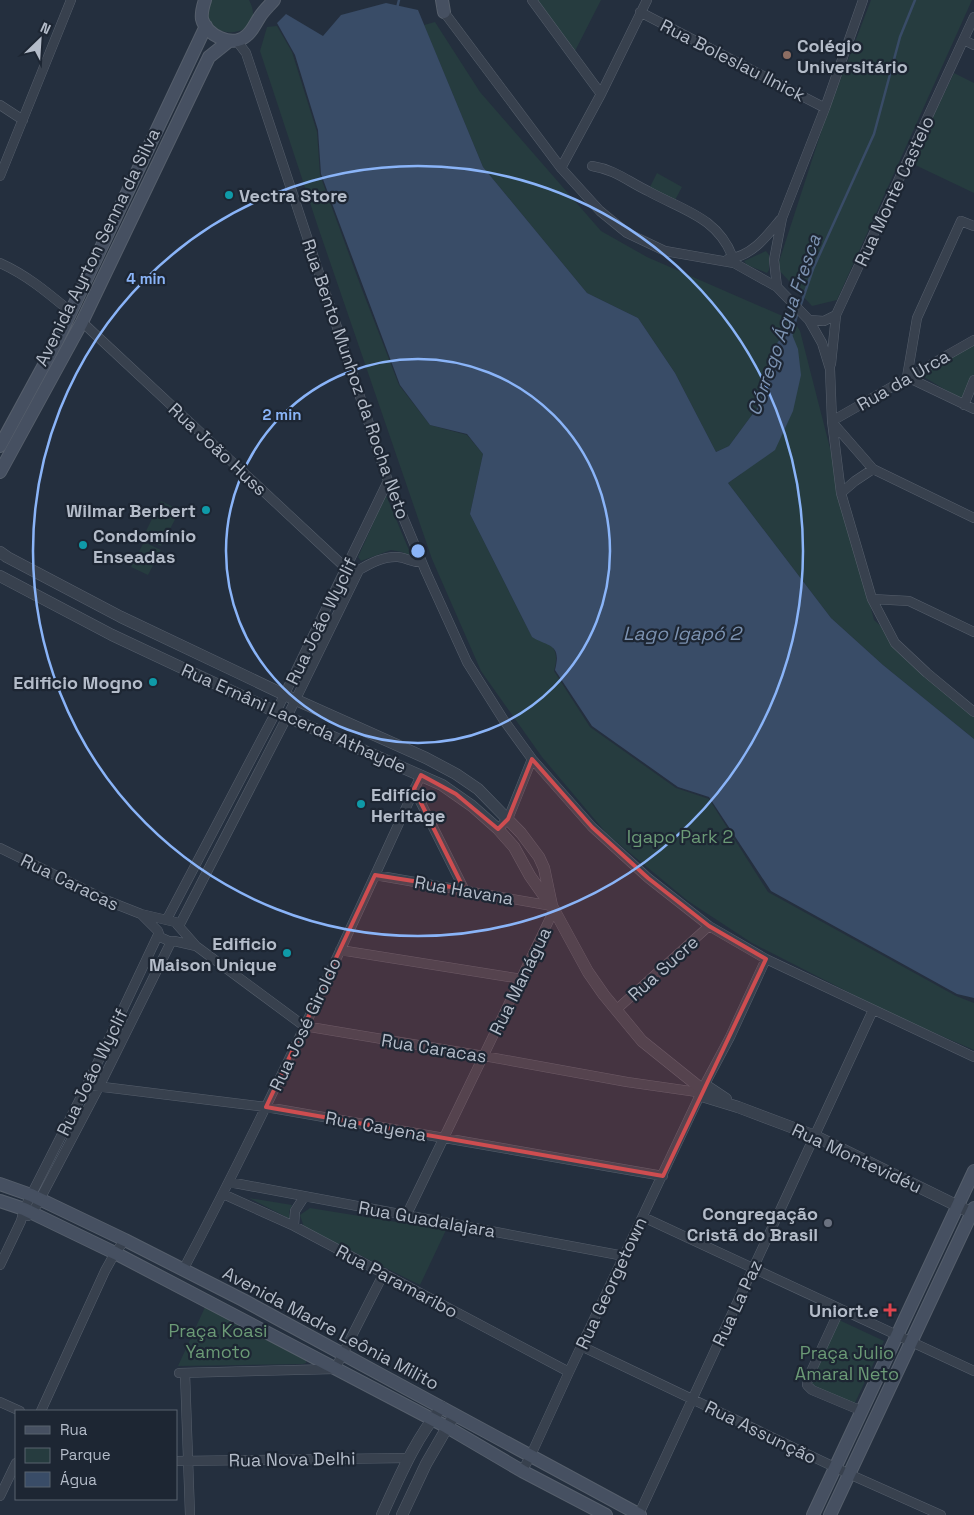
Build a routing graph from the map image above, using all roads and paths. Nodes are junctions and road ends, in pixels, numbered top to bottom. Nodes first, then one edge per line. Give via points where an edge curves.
1 (72, 0) edge
2 (205, 0) edge
3 (274, 0) edge
4 (532, 0) edge
5 (647, 0) edge
6 (863, 0) edge
7 (442, 4) edge
8 (640, 12) junction
9 (974, 17) edge
10 (206, 26) junction
11 (964, 40) junction
12 (233, 41) junction
13 (974, 44) edge
14 (601, 94) junction
15 (0, 105) edge
16 (825, 108) junction
17 (22, 120) junction
18 (592, 166) dead end
19 (562, 168) junction
20 (0, 176) edge
21 (782, 218) junction
22 (974, 226) edge
23 (733, 258) junction
24 (716, 260) junction
25 (0, 263) edge
26 (780, 290) junction
27 (71, 312) junction
28 (836, 316) junction
29 (809, 319) junction
30 (82, 322) junction
31 (974, 340) edge
32 (830, 369) junction
33 (907, 377) junction
34 (974, 380) edge
35 (964, 405) junction
36 (974, 409) edge
37 (832, 421) junction
38 (0, 446) edge
39 (873, 469) junction
40 (0, 472) edge
41 (388, 481) junction
42 (841, 493) junction
43 (974, 518) edge
44 (0, 552) edge
45 (422, 562) junction
46 (346, 569) junction
47 (0, 576) edge
48 (355, 576) junction
49 (872, 599) junction
50 (121, 618) junction
51 (974, 632) edge
52 (112, 635) junction
53 (290, 697) junction
54 (974, 712) edge
55 (282, 714) junction
56 (532, 759) junction
57 (421, 775) junction
58 (414, 789) junction
59 (508, 819) junction
60 (498, 829) junction
61 (0, 848) edge
62 (375, 875) junction
63 (464, 889) junction
64 (553, 908) junction
65 (141, 914) junction
66 (166, 920) junction
67 (709, 926) junction
68 (179, 928) junction
69 (158, 933) junction
70 (172, 941) junction
71 (196, 946) junction
72 (340, 950) junction
73 (766, 959) junction
74 (522, 979) junction
75 (616, 1010) junction
76 (873, 1010) junction
77 (304, 1026) junction
78 (484, 1056) junction
79 (974, 1056) edge
80 (87, 1085) junction
81 (99, 1087) junction
82 (701, 1090) junction
83 (266, 1107) junction
84 (815, 1136) junction
85 (444, 1137) junction
86 (974, 1171) edge
87 (663, 1176) junction
88 (229, 1182) junction
89 (0, 1184) edge
90 (223, 1194) junction
91 (35, 1197) junction
92 (304, 1197) junction
93 (0, 1200) edge
94 (959, 1205) junction
95 (973, 1212) edge
96 (26, 1214) junction
97 (407, 1214) junction
98 (642, 1216) junction
99 (294, 1226) junction
100 (125, 1240) junction
101 (115, 1253) junction
102 (624, 1256) junction
103 (0, 1265) edge
104 (753, 1268) junction
105 (183, 1270) junction
106 (384, 1273) junction
107 (840, 1309) junction
108 (898, 1336) junction
109 (911, 1342) junction
110 (581, 1346) junction
111 (343, 1353) junction
112 (335, 1369) junction
113 (974, 1371) edge
114 (569, 1372) junction
115 (692, 1399) junction
116 (0, 1402) edge
117 (442, 1407) junction
118 (18, 1410) edge
119 (41, 1410) edge
120 (862, 1411) junction
121 (456, 1414) junction
122 (432, 1419) junction
123 (447, 1427) junction
124 (530, 1457) junction
125 (408, 1458) junction
126 (189, 1460) junction
127 (178, 1461) edge
128 (426, 1464) junction
129 (15, 1465) edge
130 (836, 1467) junction
131 (522, 1471) junction
132 (849, 1474) junction
133 (0, 1496) edge
134 (190, 1515) edge
135 (382, 1515) edge
136 (402, 1515) edge
137 (606, 1515) edge
138 (640, 1515) edge
139 (813, 1515) edge
140 (830, 1515) edge
141 (941, 1515) edge

1 - 17 street
2 - 10 main road via 202,20
3 - 12 main road, Avenida Ayrton Senna da Silva via 245,37
4 - 14 street
5 - 8 street
6 - 16 street
7 - 19 street
8 - 14 street
8 - 16 street, Rua Boleslau Ilnick
9 - 11 street, Rua Monte Castelo
10 - 12 main road via 212,33
10 - 27 main road, Avenida Ayrton Senna da Silva
11 - 13 street
11 - 28 street, Rua Monte Castelo
12 - 30 main road, Avenida Ayrton Senna da Silva via 209,57
12 - 41 street, Rua Bento Munhoz da Rocha Neto via 246,53
14 - 19 street
15 - 17 street
16 - 21 street
17 - 20 street
18 - 23 street via 618,173 694,213 720,236
19 - 24 street via 600,211 627,233 665,251
21 - 23 street via 757,246
21 - 26 street via 774,260
22 - 33 street via 961,221 917,318
23 - 24 street
24 - 26 street via 734,263
25 - 27 street via 40,286
26 - 29 street
27 - 38 main road, Avenida Ayrton Senna da Silva
28 - 29 street via 824,321
28 - 32 street, Rua Monte Castelo
29 - 32 street via 822,343
30 - 40 main road, Avenida Ayrton Senna da Silva
30 - 46 street, Rua João Huss
31 - 33 street, Rua da Urca
32 - 37 street
33 - 35 street
33 - 37 street, Rua da Urca
34 - 35 street
35 - 36 street
37 - 39 street
37 - 42 street
39 - 42 street
39 - 43 street
41 - 45 street, Rua Bento Munhoz da Rocha Neto
41 - 46 street, Rua João Wyclif
42 - 49 street
44 - 50 street, Rua Ernâni Lacerda Athayde
45 - 48 street, Rua João Wyclif via 387,558 368,564
45 - 56 street, Rua Bento Munhoz da Rocha Neto via 467,662
46 - 48 street, Rua João Huss
46 - 53 street, Rua João Wyclif
47 - 52 street, Rua Ernâni Lacerda Athayde
48 - 53 street, Rua João Wyclif
49 - 51 street via 909,601
49 - 54 street via 895,643
50 - 52 street
50 - 53 street, Rua Ernâni Lacerda Athayde
52 - 55 street, Rua Ernâni Lacerda Athayde
53 - 55 street, Rua João Wyclif
53 - 59 street, Rua Montevidéu via 456,774 478,789
55 - 57 street, Rua Ernâni Lacerda Athayde
55 - 66 street, Rua João Wyclif
55 - 68 street, Rua João Wyclif
56 - 59 street
56 - 67 street, Rua Bento Munhoz da Rocha Neto via 592,827 648,878
57 - 58 street, Rua José Giroldo
57 - 60 street, Rua Ernâni Lacerda Athayde via 456,794
58 - 62 street, Rua José Giroldo
58 - 63 street
59 - 60 street
59 - 64 street, Rua Montevidéu via 539,857
60 - 64 street, Rua Ernâni Lacerda Athayde via 514,847
61 - 65 street, Rua Caracas
62 - 63 street, Rua Havana
62 - 72 street, Rua José Giroldo
63 - 64 street, Rua Havana
64 - 74 street, Rua Manágua
64 - 75 street, Rua Montevidéu via 588,972
65 - 66 street, Rua Caracas
65 - 69 street, Rua Caracas
66 - 68 street, Rua Caracas via 172,920
66 - 69 street, Rua João Wyclif via 159,925
67 - 73 street, Rua Bento Munhoz da Rocha Neto
67 - 75 street, Rua Sucre
68 - 70 street, Rua João Wyclif via 179,936
68 - 71 street, Rua Caracas
69 - 70 street, Rua Caracas via 163,940
69 - 80 street, Rua João Wyclif
70 - 71 street, Rua Caracas
70 - 81 street, Rua João Wyclif
71 - 77 street, Rua Caracas
72 - 74 street
72 - 77 street, Rua José Giroldo
73 - 76 street, Rua Bento Munhoz da Rocha Neto
73 - 82 street, Rua Georgetown
74 - 78 street, Rua Manágua
75 - 82 street, Rua Montevidéu via 642,1040
76 - 79 street, Rua Bento Munhoz da Rocha Neto
76 - 84 street, Rua La Paz
77 - 78 street, Rua Caracas
77 - 83 street, Rua José Giroldo
78 - 82 street, Rua Caracas via 627,1082
78 - 85 street, Rua Manágua
80 - 81 street, Rua Cayena
80 - 91 street, Rua João Wyclif
81 - 83 street, Rua Cayena
81 - 91 street, Rua João Wyclif
82 - 84 street, Rua Montevidéu
82 - 87 street, Rua Georgetown
83 - 85 street, Rua Cayena
83 - 88 street, Rua José Giroldo
84 - 94 street, Rua Montevidéu
84 - 104 street, Rua La Paz
85 - 87 street, Rua Cayena
85 - 97 street, Rua Manágua
86 - 94 main road
87 - 98 street, Rua Georgetown
88 - 90 street, Rua José Giroldo
88 - 92 street, Rua Guadalajara
89 - 91 main road, Avenida Madre Leônia Milito
90 - 99 street, Rua Paramaribo
90 - 105 street, Rua José Giroldo
91 - 96 street, Rua João Wyclif
91 - 100 main road, Avenida Madre Leônia Milito
92 - 97 street, Rua Guadalajara
92 - 99 street via 295,1211
93 - 96 main road, Avenida Madre Leônia Milito
94 - 95 street, Rua Montevidéu
94 - 108 main road
95 - 109 main road
96 - 101 main road, Avenida Madre Leônia Milito
96 - 103 street, Rua João Wyclif
97 - 102 street, Rua Guadalajara
98 - 102 street, Rua Georgetown
98 - 104 street
99 - 106 street, Rua Paramaribo
100 - 101 street
100 - 105 main road, Avenida Madre Leônia Milito
101 - 112 main road, Avenida Madre Leônia Milito
101 - 119 street
102 - 110 street, Rua Georgetown
104 - 107 street
104 - 115 street, Rua La Paz
105 - 111 main road, Avenida Madre Leônia Milito
106 - 111 street
106 - 114 street, Rua Paramaribo
107 - 108 street
107 - 120 street via 808,1378 808,1385 812,1390
108 - 109 street
108 - 120 main road
109 - 113 street
109 - 132 main road
110 - 114 street, Rua Georgetown
110 - 115 street, Rua Assunção
111 - 112 street
111 - 117 main road, Avenida Madre Leônia Milito
112 - 122 main road, Avenida Madre Leônia Milito
112 - 126 street via 182,1373
114 - 124 street, Rua Georgetown
115 - 130 street, Rua Assunção
115 - 138 street, Rua La Paz
116 - 118 street
117 - 121 main road, Avenida Madre Leônia Milito
117 - 122 street
120 - 130 main road
121 - 123 street
121 - 124 main road, Avenida Madre Leônia Milito
122 - 123 main road, Avenida Madre Leônia Milito
122 - 125 street
123 - 128 street
123 - 131 main road, Avenida Madre Leônia Milito
124 - 131 street, Rua Georgetown
124 - 138 main road, Avenida Madre Leônia Milito
125 - 126 street, Rua Nova Delhi
125 - 128 street
125 - 135 street
126 - 127 street, Rua Nova Delhi
126 - 134 street
128 - 136 street
129 - 133 street
130 - 132 street, Rua Assunção
130 - 139 main road
131 - 137 main road, Avenida Madre Leônia Milito
132 - 140 main road
132 - 141 street, Rua Assunção

